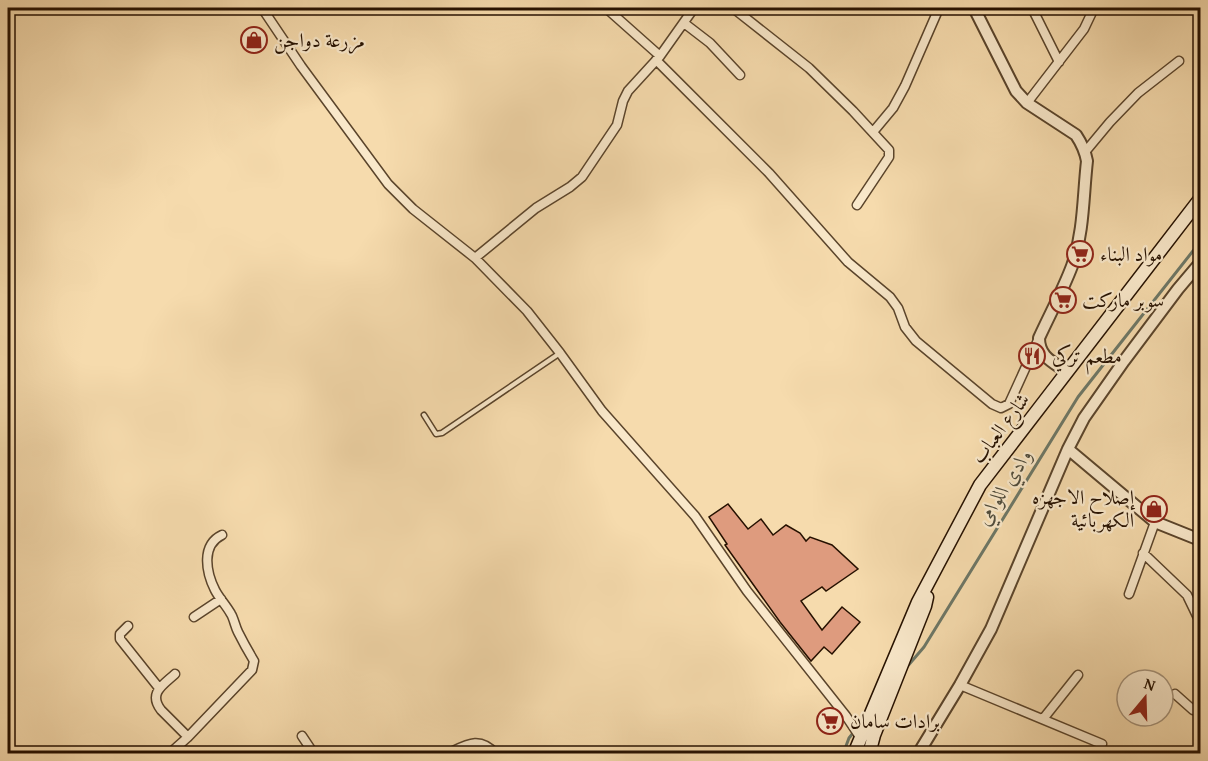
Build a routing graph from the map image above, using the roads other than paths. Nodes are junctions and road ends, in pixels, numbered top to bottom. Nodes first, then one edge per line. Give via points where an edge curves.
1 (262, 8) edge
2 (606, 8) edge
3 (733, 8) edge
4 (939, 8) edge
5 (974, 8) edge
6 (1032, 8) edge
7 (1094, 8) edge
8 (689, 9) edge
9 (684, 22) junction
10 (658, 58) junction
11 (1179, 61) dead end
12 (1059, 62) junction
13 (740, 75) dead end
14 (1027, 103) junction
15 (873, 132) junction
16 (1085, 152) junction
17 (1200, 199) edge
18 (857, 205) dead end
19 (475, 258) junction
20 (1200, 263) edge
21 (1039, 338) junction
22 (561, 353) junction
23 (1067, 372) junction
24 (424, 415) dead end
25 (1068, 450) junction
26 (1155, 522) junction
27 (222, 535) dead end
28 (1200, 540) edge
29 (1143, 553) junction
30 (932, 575) junction
31 (1129, 594) dead end
32 (221, 599) junction
33 (194, 617) dead end
34 (1200, 622) edge
35 (128, 626) dead end
36 (174, 674) dead end
37 (1078, 675) dead end
38 (895, 681) junction
39 (960, 685) junction
40 (159, 688) junction
41 (1175, 694) dead end
42 (1200, 712) edge
43 (1043, 719) junction
44 (302, 736) dead end
45 (188, 737) junction
46 (860, 737) junction
47 (1102, 744) dead end
48 (169, 753) edge
49 (314, 753) edge
50 (447, 753) edge
51 (496, 753) edge
52 (854, 753) edge
53 (863, 753) edge
54 (869, 753) edge
55 (918, 753) edge

1 - 19 street via 388,184
2 - 10 street
3 - 15 street via 809,68
4 - 15 street via 905,86
5 - 14 street via 1016,91
6 - 12 street
7 - 12 street via 1084,29
8 - 9 street
9 - 10 street
9 - 13 street
10 - 19 street via 628,91 617,125 582,177 536,208
10 - 21 street via 858,272 890,297 916,341 996,407 1009,404
11 - 16 street via 1138,93
12 - 14 street
14 - 16 street via 1076,135
15 - 18 street via 889,150 890,157
16 - 21 street via 1082,221 1076,251
17 - 23 main road, شارع العباب
19 - 22 street
20 - 25 street via 1124,361 1084,418
21 - 23 street via 1042,353
22 - 24 lane via 442,433 436,434
22 - 46 street via 602,411 695,516 747,591
23 - 30 main road, شارع العباب via 980,485
25 - 26 street
25 - 39 street via 991,629
26 - 28 street
26 - 29 street
27 - 32 street via 212,541 207,556 211,579
29 - 31 street
29 - 34 street via 1187,595
30 - 38 main road, شارع العباب via 925,606
30 - 46 main road, شارع العباب
32 - 33 street
32 - 45 street via 254,666
35 - 40 street via 120,639
36 - 40 street
37 - 43 street
38 - 46 main road via 869,729
38 - 54 main road, شارع العباب
39 - 43 street
39 - 55 street
40 - 45 street via 158,705
41 - 42 street
43 - 47 street
44 - 49 street
45 - 48 street
46 - 52 main road, شارع العباب
46 - 53 main road
50 - 51 street via 473,742 488,745

